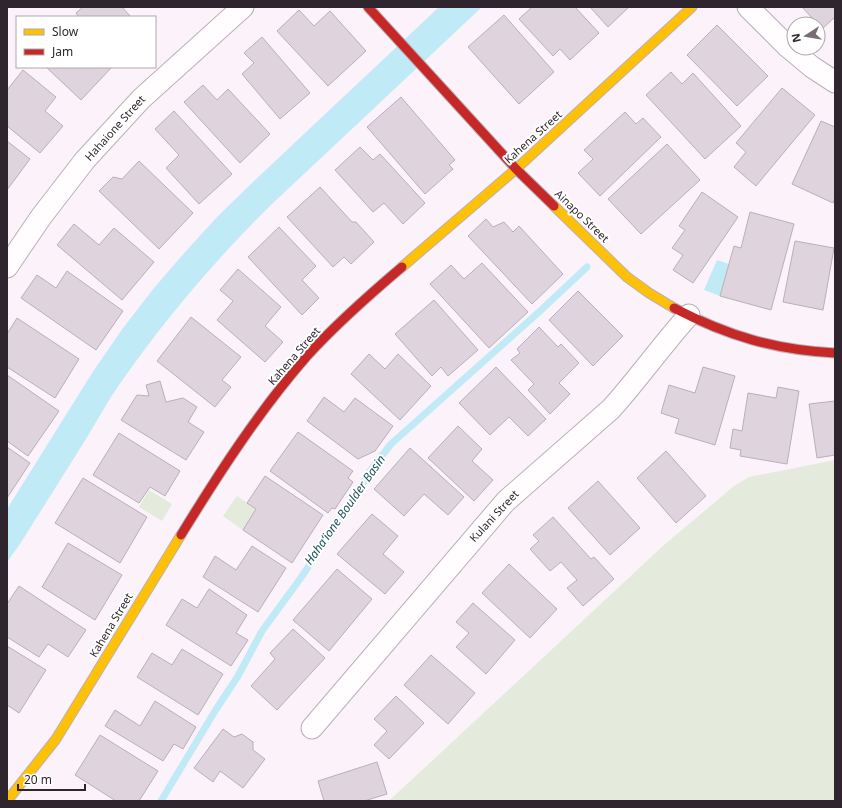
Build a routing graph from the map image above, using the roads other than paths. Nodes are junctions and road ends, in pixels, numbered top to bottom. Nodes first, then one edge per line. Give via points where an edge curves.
1 (243, 7) edge
2 (368, 7) edge
3 (692, 7) edge
4 (748, 7) edge
5 (835, 82) edge
6 (516, 169) junction
7 (7, 267) edge
8 (689, 315) junction
9 (835, 352) edge
10 (312, 728) dead end
11 (7, 801) edge

1 - 7 street, Hahaione Street via 141,99 96,149 41,217
2 - 6 street, Ainapo Street
3 - 6 street, Kahena Street
4 - 5 street via 788,47
6 - 8 street, Ainapo Street via 627,277 665,304
6 - 11 street, Kahena Street via 359,304 307,356 260,415 217,477 56,739
8 - 9 street, Ainapo Street via 712,327 759,343 808,352
8 - 10 street, Kulani Street via 611,409 506,501

